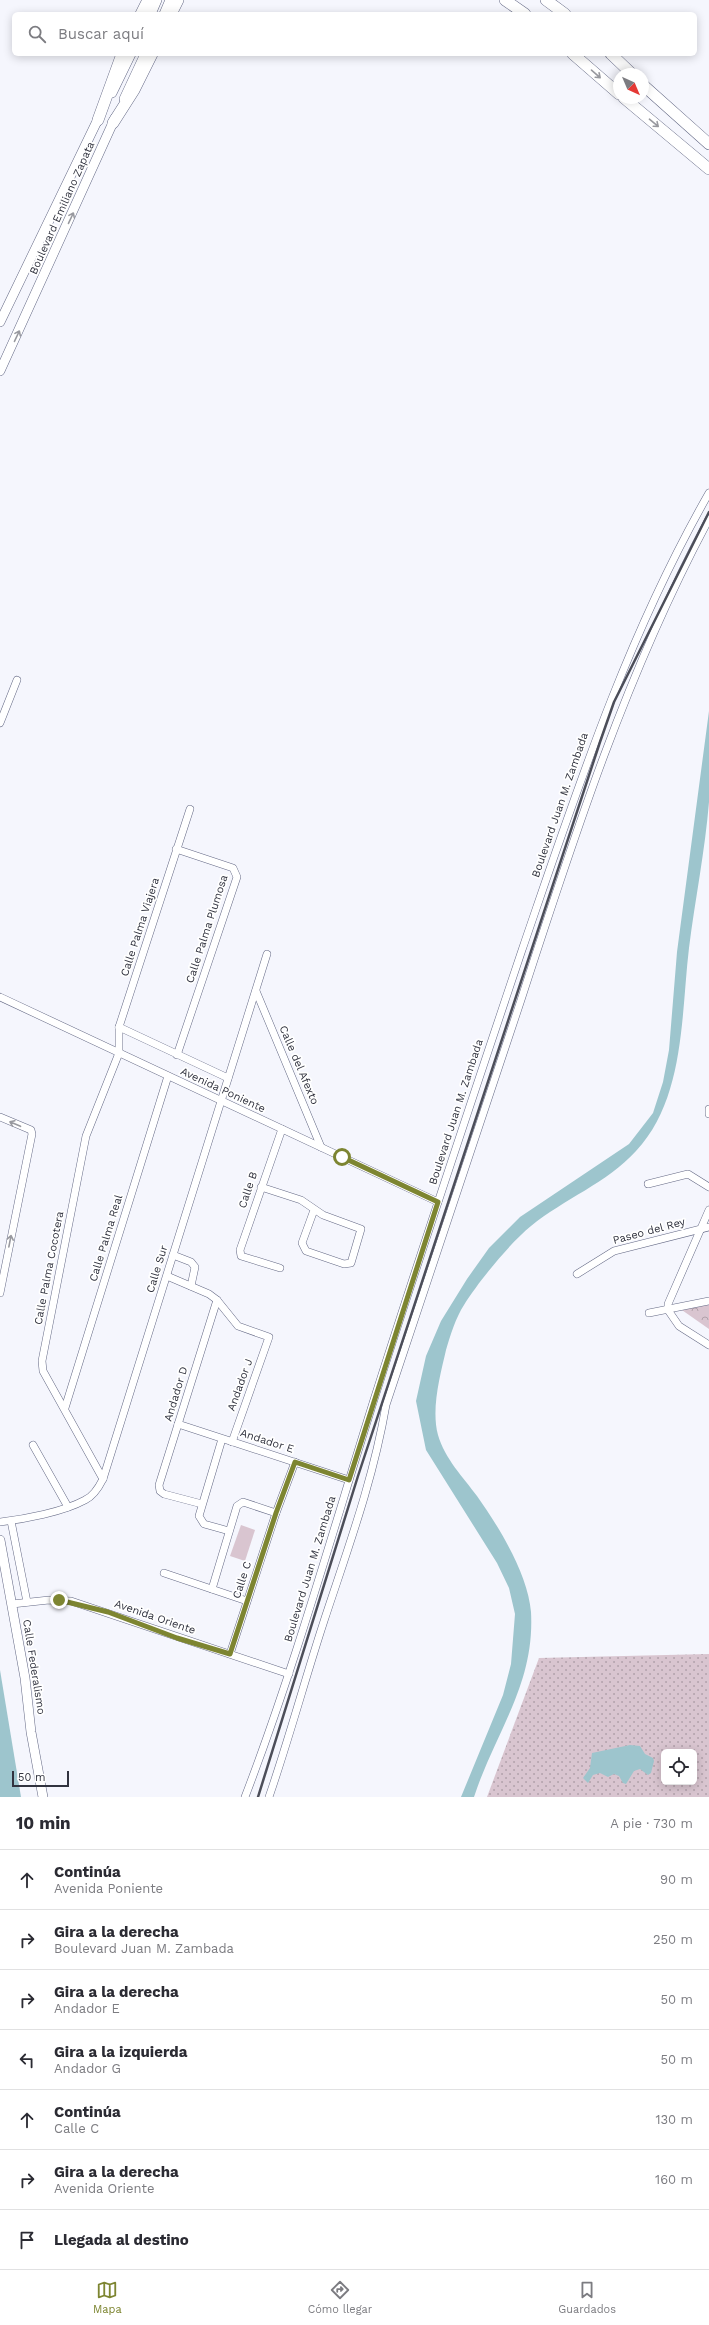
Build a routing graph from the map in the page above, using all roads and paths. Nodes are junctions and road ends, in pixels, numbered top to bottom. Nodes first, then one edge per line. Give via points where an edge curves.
1 (148, 0) edge
2 (157, 0) edge
3 (170, 0) edge
4 (178, 0) edge
5 (505, 0) edge
6 (546, 0) edge
7 (142, 12) edge
8 (151, 12) edge
9 (165, 12) edge
10 (172, 12) edge
11 (522, 12) edge
12 (562, 12) edge
13 (121, 56) edge
14 (131, 56) edge
15 (144, 56) edge
16 (151, 56) edge
17 (575, 56) edge
18 (613, 56) edge
19 (626, 68) edge
20 (613, 89) edge
21 (649, 90) edge
22 (631, 104) edge
23 (98, 120) junction
24 (113, 123) junction
25 (709, 144) edge
26 (709, 169) edge
27 (0, 322) edge
28 (0, 371) edge
29 (709, 493) edge
30 (709, 519) edge
31 (17, 680) dead end
32 (0, 723) edge
33 (190, 810) dead end
34 (176, 849) junction
35 (267, 954) dead end
36 (256, 991) junction
37 (0, 997) edge
38 (119, 1027) junction
39 (119, 1053) junction
40 (178, 1055) junction
41 (168, 1076) junction
42 (228, 1078) junction
43 (221, 1102) junction
44 (709, 1109) edge
45 (709, 1114) edge
46 (0, 1117) edge
47 (282, 1129) junction
48 (322, 1148) junction
49 (648, 1184) dead end
50 (261, 1187) junction
51 (709, 1187) edge
52 (438, 1202) junction
53 (314, 1210) junction
54 (709, 1210) edge
55 (705, 1228) edge
56 (173, 1255) junction
57 (280, 1268) dead end
58 (577, 1274) dead end
59 (166, 1276) junction
60 (191, 1286) junction
61 (0, 1293) edge
62 (217, 1300) junction
63 (709, 1301) edge
64 (668, 1310) junction
65 (649, 1313) dead end
66 (709, 1346) edge
67 (65, 1408) junction
68 (178, 1424) junction
69 (222, 1439) junction
70 (232, 1442) junction
71 (33, 1445) dead end
72 (295, 1462) junction
73 (103, 1479) junction
74 (349, 1480) junction
75 (202, 1504) junction
76 (68, 1507) junction
77 (276, 1513) junction
78 (11, 1520) junction
79 (0, 1522) edge
80 (229, 1531) junction
81 (0, 1540) edge
82 (164, 1573) dead end
83 (212, 1589) junction
84 (247, 1601) junction
85 (27, 1602) junction
86 (12, 1604) junction
87 (230, 1654) junction
88 (289, 1674) junction
89 (43, 1797) edge
90 (245, 1797) edge
91 (269, 1797) edge

1 - 7 highway
2 - 8 main road
3 - 9 main road
4 - 10 highway
5 - 11 highway
6 - 12 highway
13 - 23 highway
14 - 23 main road, Boulevard Emiliano Zapata
15 - 24 main road, Boulevard Emiliano Zapata
16 - 24 highway
17 -> 20 highway
18 - 19 highway
21 - 25 highway
22 -> 26 highway
23 - 27 main road, Boulevard Emiliano Zapata
28 -> 24 main road, Boulevard Emiliano Zapata
29 - 52 street, Boulevard Juan M. Zambada via 656,595 596,737 560,836
30 - 91 street via 685,564 625,698 548,917 386,1405 378,1452 368,1486
31 - 32 street
33 - 34 street, Calle Palma Viajera
34 - 38 street, Calle Palma Viajera
34 - 40 street, Calle Palma Plumosa via 233,868 236,877
35 - 36 street, Calle Sur
36 - 42 street, Calle Sur
36 - 48 street, Calle del Afexto
37 - 39 street, Avenida Poniente
38 - 39 street, Calle Palma Viajera
38 - 40 street
39 - 41 street, Avenida Poniente
39 - 67 street, Calle Palma Cocotera via 86,1136 42,1361 43,1371
40 - 42 street
41 - 43 street, Avenida Poniente
41 - 67 street, Calle Palma Real
42 - 43 street, Calle Sur
43 - 47 street, Avenida Poniente
43 - 56 street, Calle Sur
44 - 45 street
61 -> 46 street via 32,1134 31,1130
47 - 48 street, Avenida Poniente
47 - 50 street, Calle B
48 - 52 street, Avenida Poniente
49 - 51 street via 688,1174
50 - 53 street via 301,1200
50 - 57 street, Calle B via 240,1250 243,1257
52 - 74 street, Boulevard Juan M. Zambada
53 - 53 street via 302,1243 306,1250 344,1264 350,1263 362,1232 359,1228
54 - 55 street
55 - 58 street, Paseo del Rey via 614,1251
55 - 64 street via 668,1304
56 - 59 street, Calle Sur
56 - 60 street via 191,1262 195,1267
59 - 60 street
59 - 73 street, Calle Sur
60 - 62 street
62 - 68 street, Andador D
62 - 70 street, Andador J via 238,1326 270,1337
63 - 64 street
64 - 65 street
64 - 66 street via 679,1326
67 - 73 street, Calle Palma Cocotera
68 - 69 street, Andador E
68 - 75 street, Andador D via 159,1485 160,1491
69 - 70 street, Andador E
69 - 75 street
70 - 72 street, Andador E
71 - 76 street
72 - 74 street, Andador E
72 - 77 street, Calle C
73 - 76 street, Calle Sur via 86,1500
74 - 88 street, Boulevard Juan M. Zambada
75 - 80 street via 199,1516 204,1524
76 - 78 street, Calle Sur
77 - 80 street via 240,1502
77 - 84 street, Calle C
78 - 79 street, Calle Sur
78 - 85 street
80 - 83 street
81 - 86 main road, Calle Federalismo
82 - 83 street
83 - 84 street
84 - 87 street, Calle C
85 - 86 street, Avenida Oriente
85 - 87 street, Avenida Oriente via 71,1601
86 - 89 main road, Calle Federalismo
87 - 88 street, Avenida Oriente
88 - 90 street, Boulevard Juan M. Zambada via 262,1756

